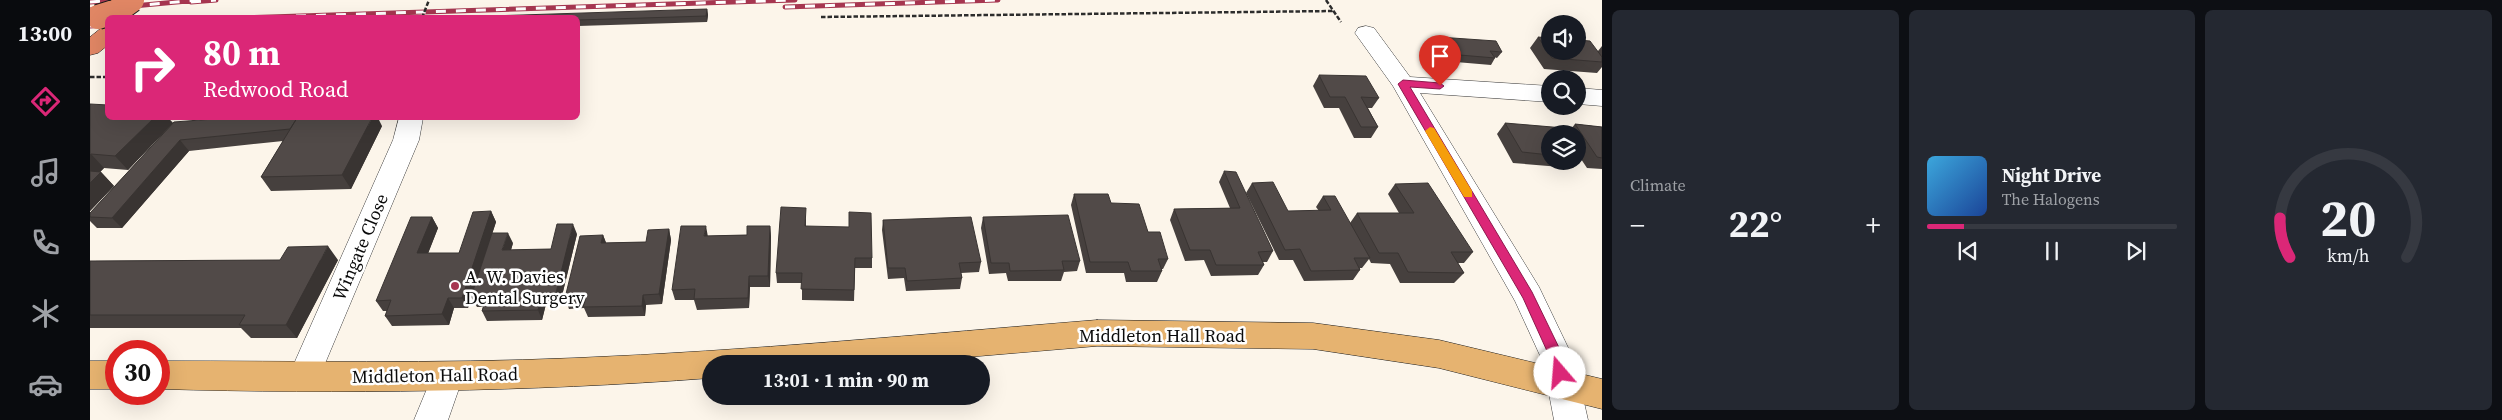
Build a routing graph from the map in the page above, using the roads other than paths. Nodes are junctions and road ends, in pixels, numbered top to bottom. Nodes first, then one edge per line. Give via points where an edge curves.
1 (120, 0) edge
2 (132, 0) edge
3 (150, 0) edge
4 (107, 15) edge
5 (111, 15) edge
6 (132, 15) edge
7 (99, 24) edge
8 (1366, 33) dead end
9 (90, 48) edge
10 (1403, 84) junction
11 (1541, 93) edge
12 (1586, 97) edge
13 (1602, 98) edge
14 (410, 120) edge
15 (827, 355) edge
16 (702, 365) edge
17 (90, 375) edge
18 (105, 375) edge
19 (170, 375) edge
20 (306, 375) junction
21 (447, 377) junction
22 (1562, 383) junction
23 (1602, 394) edge
24 (431, 420) edge
25 (1571, 420) edge

1 - 4 highway
2 - 5 highway, bridge
3 - 6 highway
7 - 9 highway
8 - 10 street
10 - 11 street
10 - 22 street via 1528,296 1559,362
12 - 13 street
14 - 20 street, Wingate Close via 406,140
15 - 22 main road, Middleton Hall Road via 1097,333 1314,336 1438,354
16 - 21 main road, Middleton Hall Road
17 - 18 main road
19 - 20 main road, Middleton Hall Road
20 - 21 main road, Middleton Hall Road
21 - 24 street
22 - 23 main road, Middleton Hall Road
22 - 25 street

